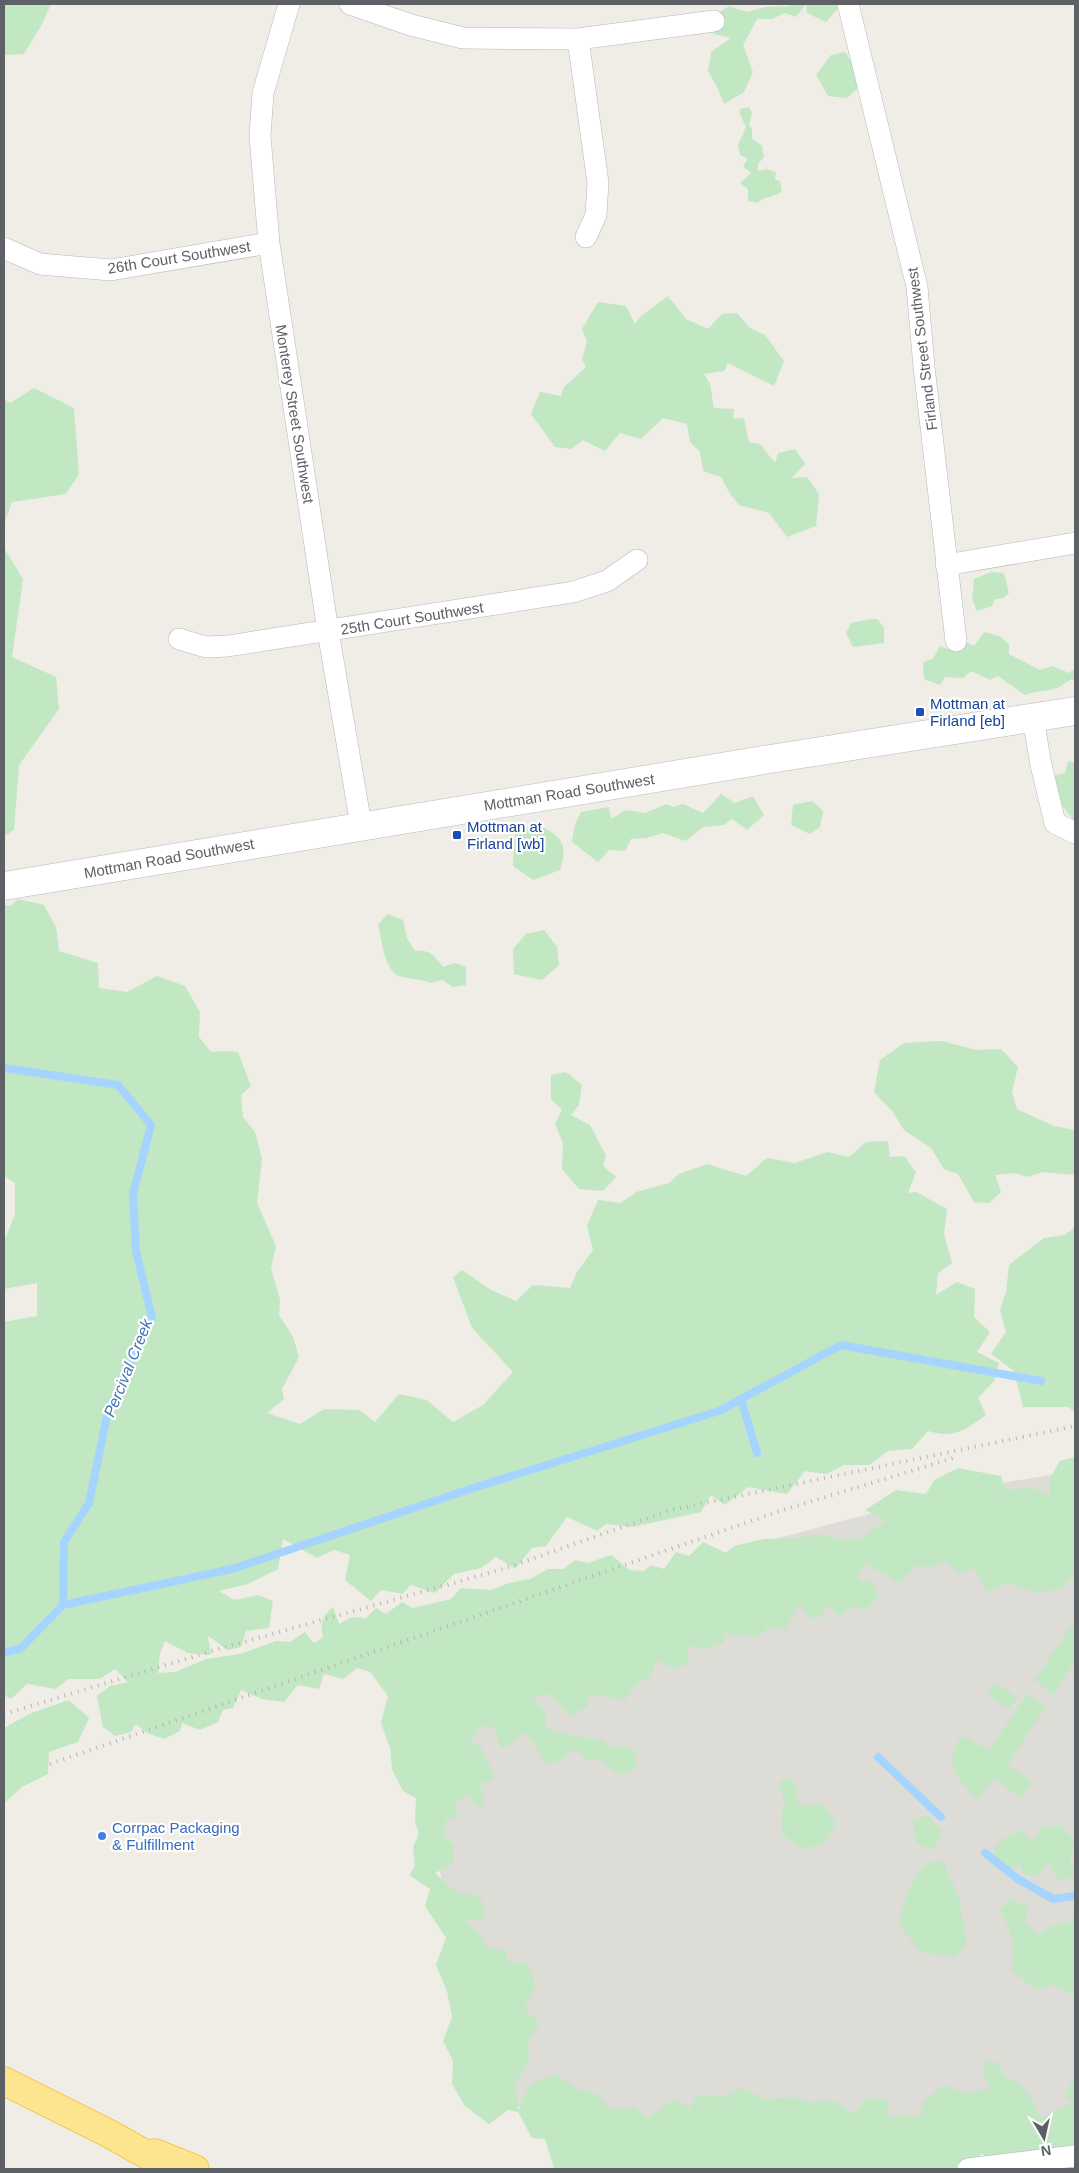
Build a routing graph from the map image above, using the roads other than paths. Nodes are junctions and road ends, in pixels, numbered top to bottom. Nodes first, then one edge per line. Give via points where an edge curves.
1 (289, 4) edge
2 (350, 4) edge
3 (848, 4) edge
4 (714, 21) dead end
5 (578, 40) junction
6 (586, 237) dead end
7 (269, 243) junction
8 (4, 248) edge
9 (1075, 543) edge
10 (637, 560) dead end
11 (946, 564) junction
12 (328, 631) junction
13 (179, 639) dead end
14 (956, 641) dead end
15 (1075, 711) edge
16 (1033, 718) junction
17 (361, 826) junction
18 (1075, 833) edge
19 (4, 886) edge
20 (4, 2080) edge
21 (108, 2134) junction
22 (1075, 2156) edge
23 (172, 2169) edge
24 (195, 2169) edge
25 (968, 2169) edge

1 - 7 street, Monterey Street Southwest via 263,93 260,136
2 - 5 street via 411,25 463,38
3 - 11 street, Firland Street Southwest via 917,288
4 - 5 street
5 - 6 street via 598,184 596,215
7 - 8 street, 26th Court Southwest via 111,270 40,264
7 - 12 street, Monterey Street Southwest
9 - 11 street
10 - 12 street, 25th Court Southwest via 607,581 573,592
11 - 14 street, Firland Street Southwest
12 - 13 street, 25th Court Southwest via 228,646 206,647
12 - 17 street, Monterey Street Southwest
15 - 16 street, Mottman Road Southwest
16 - 17 street, Mottman Road Southwest
16 - 18 street via 1055,823
17 - 19 street, Mottman Road Southwest
20 - 21 highway
21 - 23 highway
21 - 24 highway
22 - 25 street

